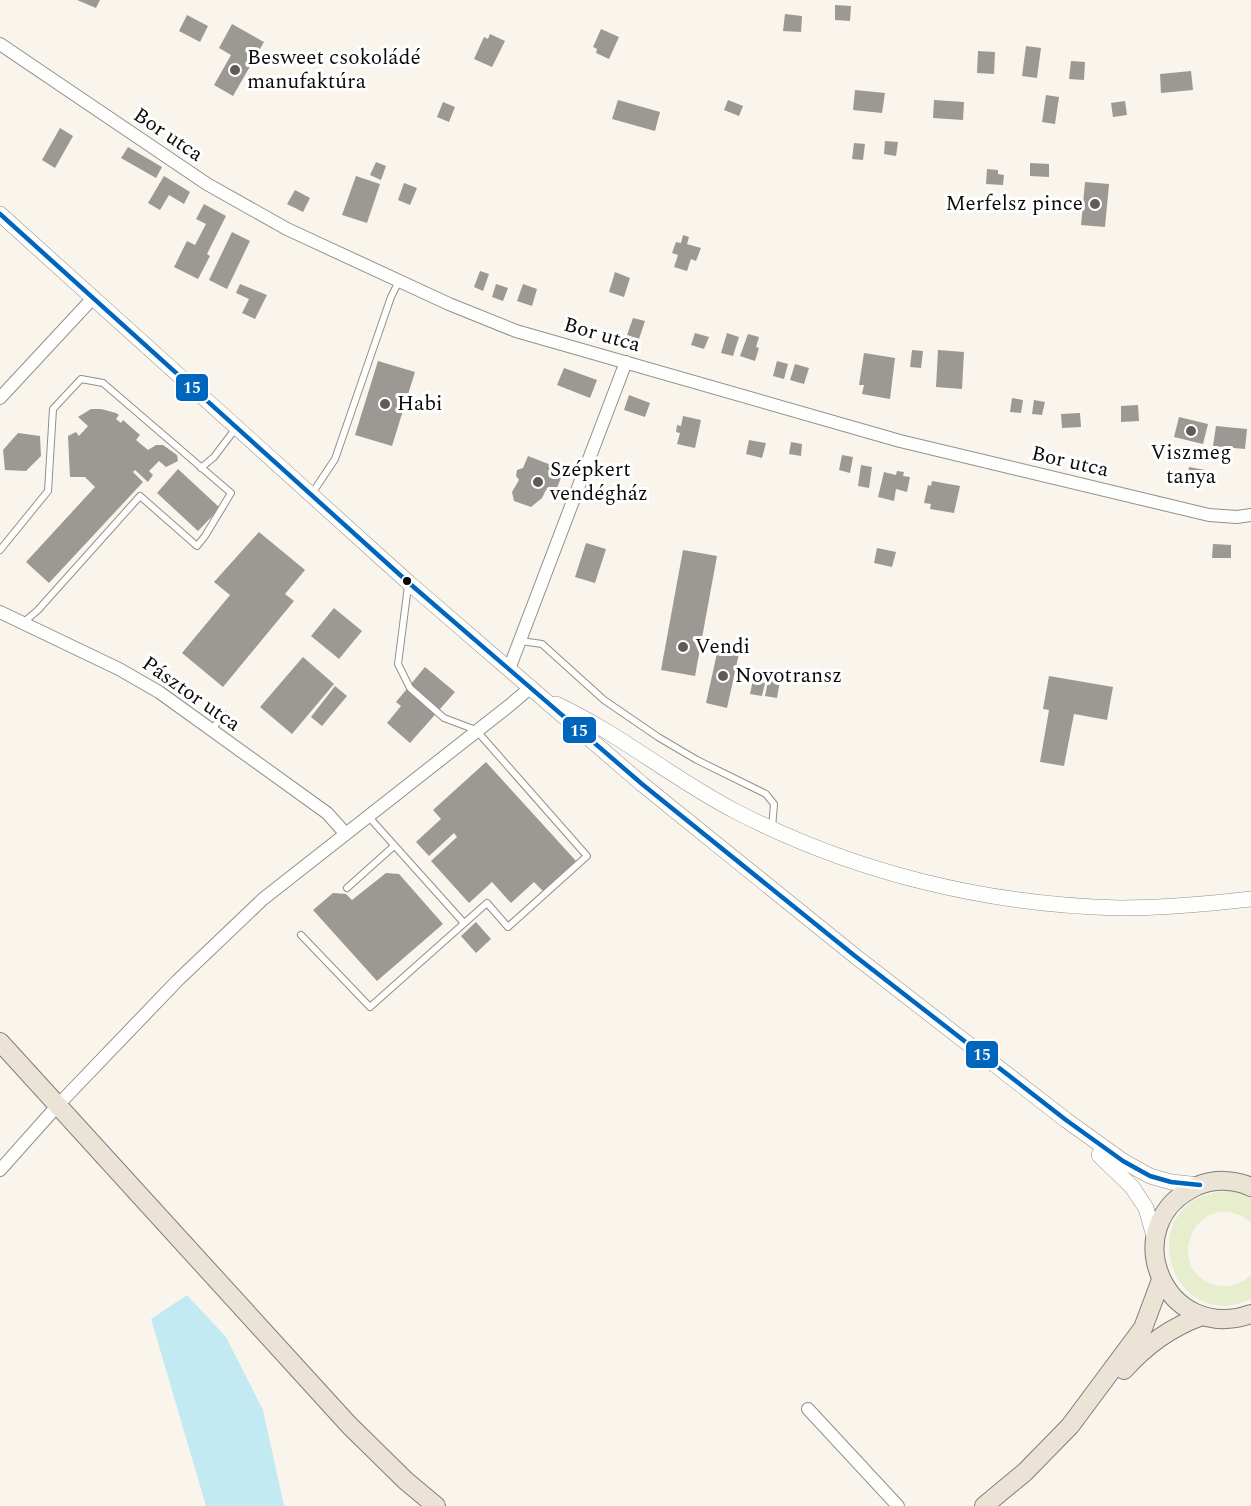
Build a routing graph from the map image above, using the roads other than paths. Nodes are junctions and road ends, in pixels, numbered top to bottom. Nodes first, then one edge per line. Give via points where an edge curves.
1 (0, 44) edge
2 (0, 214) edge
3 (399, 281) junction
4 (92, 299) junction
5 (626, 362) junction
6 (0, 398) edge
7 (236, 428) junction
8 (201, 468) junction
9 (311, 495) junction
10 (1251, 515) edge
11 (0, 549) edge
12 (409, 583) junction
13 (0, 612) edge
14 (23, 623) junction
15 (521, 641) junction
16 (509, 669) junction
17 (535, 692) junction
18 (223, 714) dead end
19 (476, 730) junction
20 (211, 731) junction
21 (368, 816) junction
22 (772, 828) junction
23 (345, 833) junction
24 (394, 846) junction
25 (347, 888) dead end
26 (1251, 899) edge
27 (464, 923) junction
28 (301, 935) dead end
29 (0, 1042) edge
30 (58, 1105) junction
31 (1066, 1120) junction
32 (0, 1170) edge
33 (1200, 1185) junction
34 (1250, 1185) edge
35 (1155, 1240) junction
36 (1161, 1281) junction
37 (1251, 1314) edge
38 (1202, 1316) junction
39 (1087, 1404) junction
40 (808, 1409) dead end
41 (436, 1506) edge
42 (898, 1506) edge
43 (984, 1506) edge

1 - 3 street, Bor utca via 207,184 287,229
2 - 4 street
3 - 5 street, Bor utca via 516,331
3 - 9 lane via 335,459
4 - 6 street
4 - 7 street
5 - 10 street, Bor utca via 900,441 1209,515
5 - 15 street
7 - 8 lane
7 - 9 street
8 - 11 lane via 102,383 81,379 53,409 48,491
8 - 14 lane via 231,493 197,546 140,496
9 - 12 street
12 - 16 street
12 - 19 lane via 398,664 410,688 444,718
13 - 14 street, Pásztor utca
14 - 20 street, Pásztor utca via 119,669 159,692
15 - 16 street
15 - 22 lane via 542,644 604,700 658,737 766,794 774,804
16 - 17 street
17 - 19 street
17 - 22 street via 590,720 678,778
17 - 31 street via 670,807
18 - 20 lane
19 - 21 street
19 - 27 lane via 586,856 508,927 487,903
20 - 23 street, Pásztor utca via 327,813
21 - 23 street
21 - 24 lane
22 - 26 street via 858,863 923,882 986,894 1119,908
23 - 30 street via 263,898
24 - 25 lane
24 - 27 lane
27 - 28 lane via 370,1007
29 - 30 main road
30 - 32 street
30 - 41 main road via 349,1425
31 - 33 street via 1150,1176
31 - 35 street via 1081,1140 1132,1187 1146,1208
33 - 34 main road via 1219,1181
33 - 35 main road via 1186,1191 1170,1206
35 - 36 main road via 1155,1261
36 - 38 main road via 1178,1303
36 - 39 main road via 1143,1328
37 - 38 main road via 1222,1319
38 - 39 main road via 1167,1331
39 - 43 main road via 1043,1454
40 - 42 street

